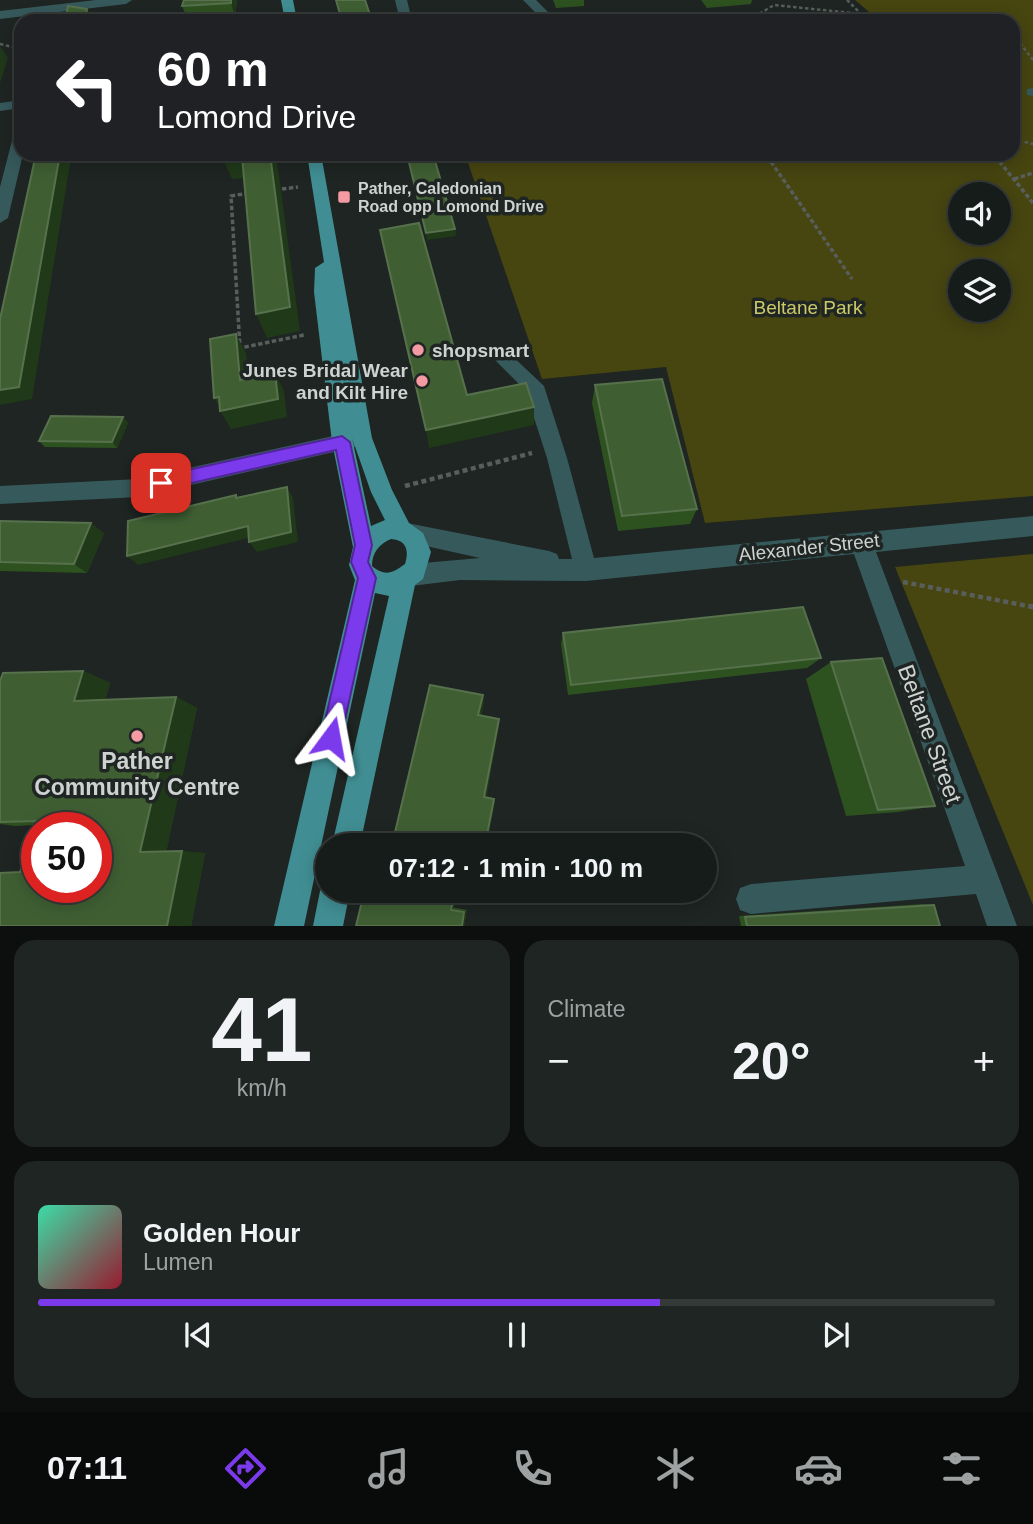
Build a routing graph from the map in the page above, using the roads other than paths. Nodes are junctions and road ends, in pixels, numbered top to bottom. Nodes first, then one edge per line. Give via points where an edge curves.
1 (119, 0) edge
2 (126, 0) edge
3 (529, 0) edge
4 (53, 14) edge
5 (541, 14) edge
6 (14, 161) edge
7 (315, 161) edge
8 (325, 217) junction
9 (0, 218) edge
10 (500, 356) dead end
11 (352, 440) junction
12 (0, 495) edge
13 (1033, 526) edge
14 (404, 531) junction
15 (861, 542) junction
16 (364, 545) junction
17 (586, 570) junction
18 (367, 578) junction
19 (407, 578) junction
20 (349, 833) edge
21 (983, 879) junction
22 (751, 899) dead end
23 (333, 903) edge
24 (289, 926) edge
25 (328, 926) edge
26 (1002, 926) edge

1 - 2 street
1 - 4 street
3 - 5 street
6 - 9 street
7 - 8 main road
8 - 11 main road
8 - 11 main road via 323,292
10 - 17 street via 534,386
11 - 12 street via 139,488
11 - 14 main road
11 - 16 main road
13 - 15 street, Alexander Street
14 - 16 main road via 384,530
14 - 17 street, Alexander Street
14 - 19 main road via 414,538 420,552
15 - 17 street, Alexander Street
15 - 21 street, Beltane Street
16 - 18 main road via 359,562
17 - 19 street, Alexander Street via 460,569
18 - 19 main road via 384,585
18 - 24 main road
19 - 20 main road
21 - 22 street
21 - 26 street, Beltane Street
23 - 25 main road

